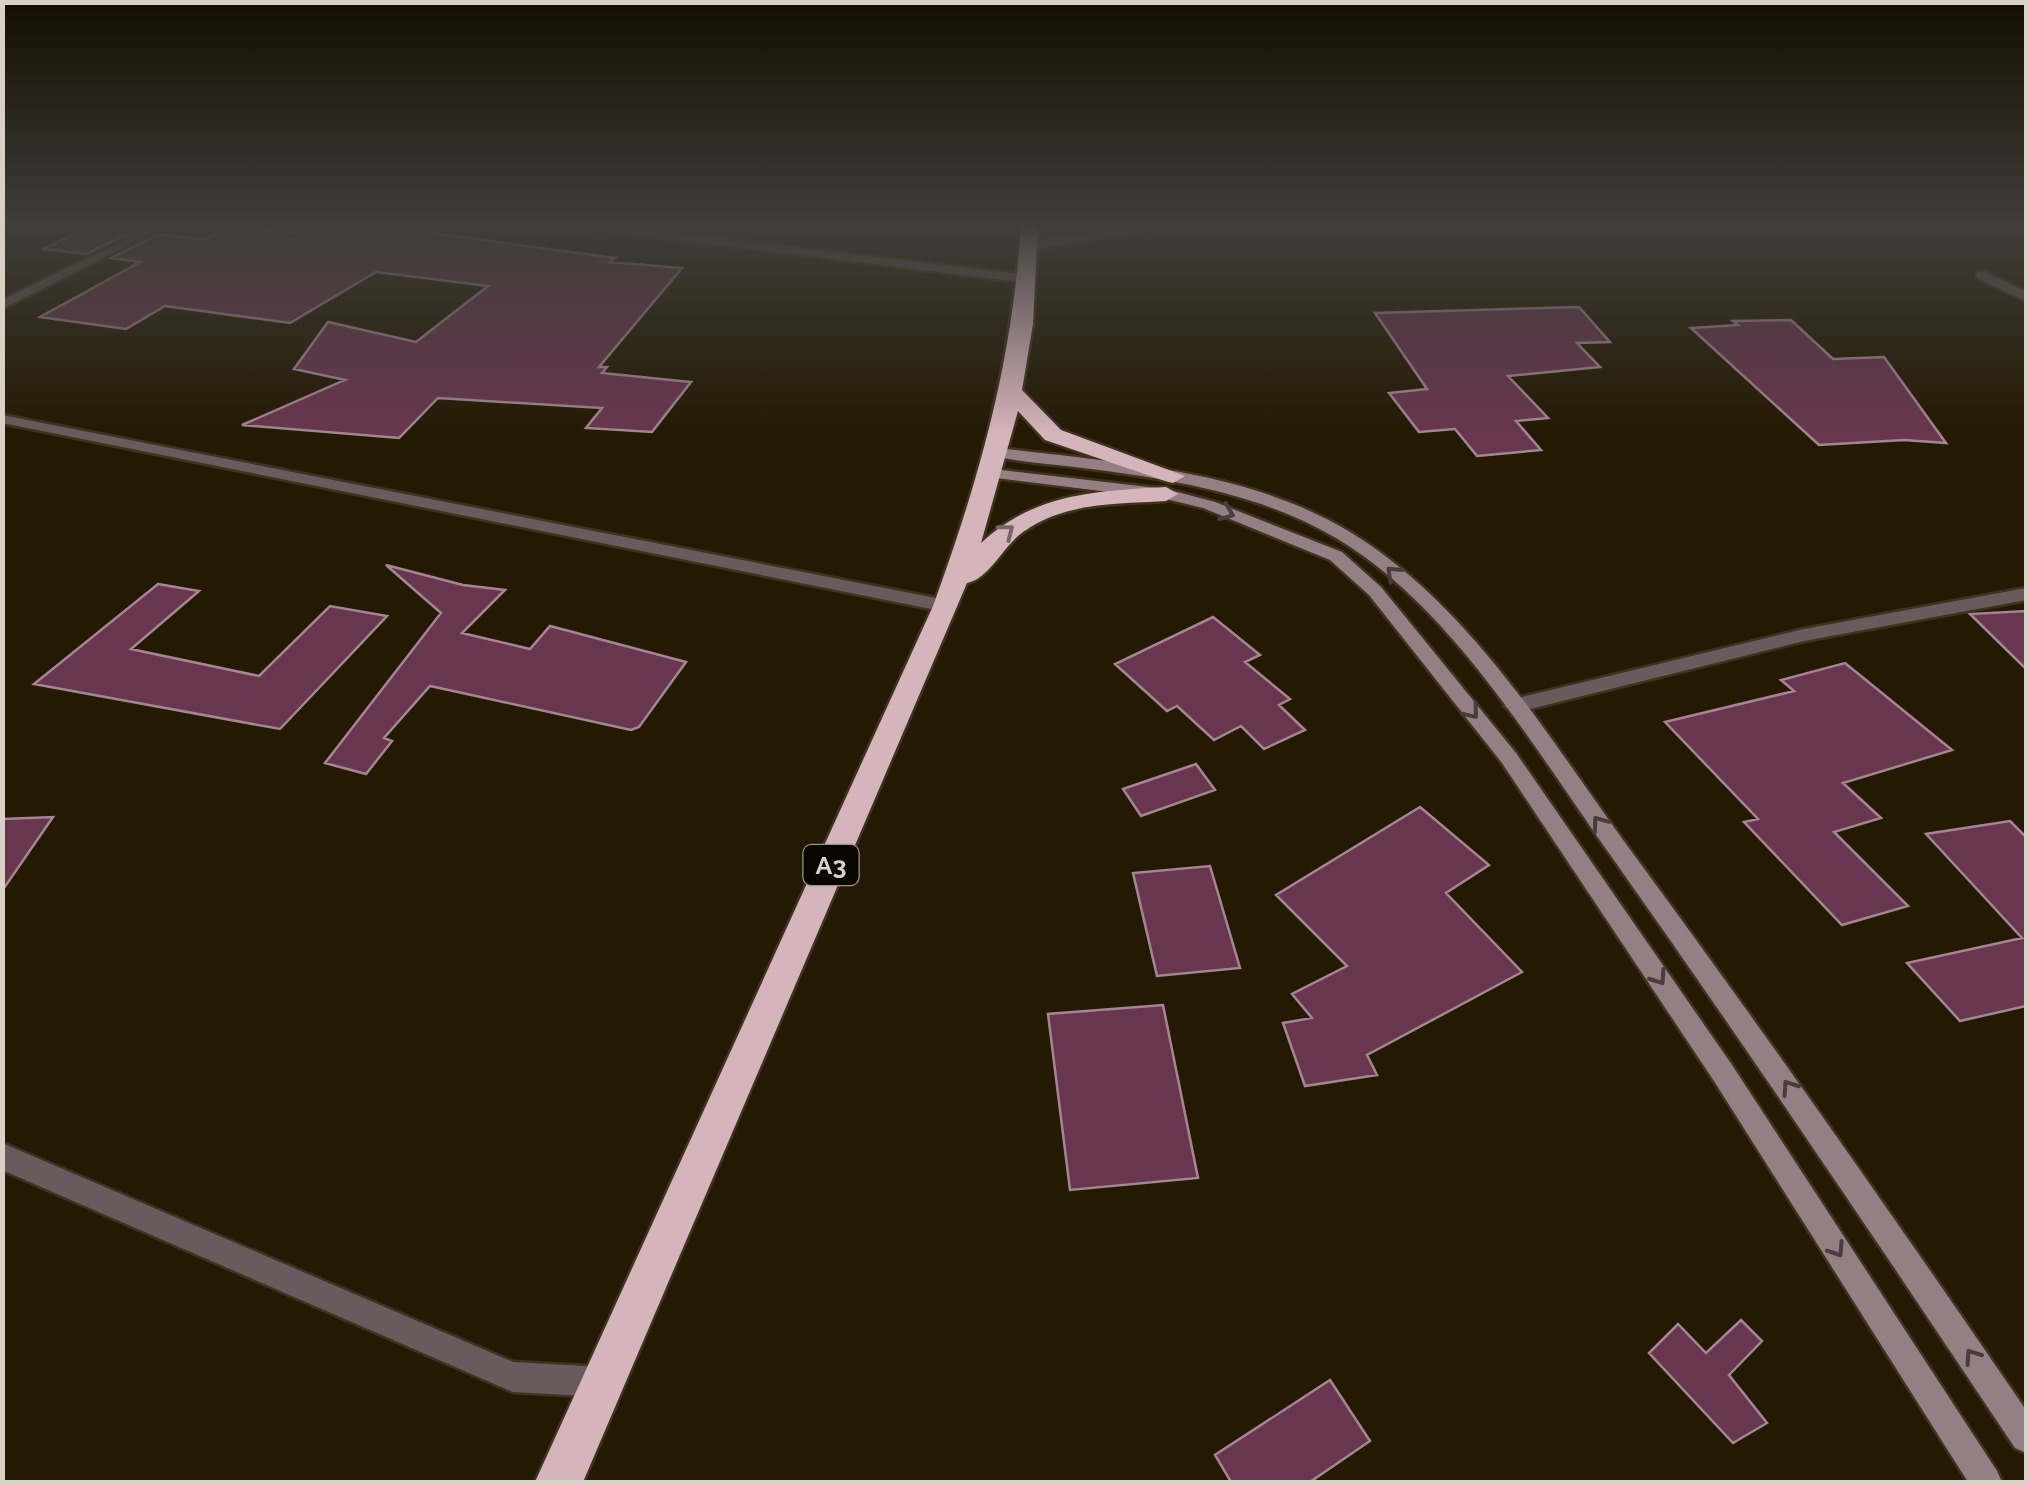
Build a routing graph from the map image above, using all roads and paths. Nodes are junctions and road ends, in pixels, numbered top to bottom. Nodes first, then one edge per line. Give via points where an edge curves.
1 (1024, 295) edge
2 (1014, 394) junction
3 (2, 419) edge
4 (996, 464) junction
5 (1170, 485) junction
6 (2026, 594) edge
7 (946, 606) junction
8 (1514, 706) junction
9 (2, 1156) edge
10 (603, 1382) junction
11 (2026, 1437) edge
12 (559, 1482) edge
13 (1986, 1482) edge

1 - 2 highway, A3
2 - 4 highway, A3
2 - 5 highway via 1054,434
3 - 7 street
4 - 5 main road
4 - 7 highway, A3
7 -> 5 highway via 990,544 1030,513
8 -> 5 main road via 1432,611 1344,536 1238,490
5 -> 13 main road via 1336,556 1375,591 1508,758 1723,1072
6 - 8 street via 1804,635
7 - 10 highway, A3
11 -> 8 main road via 1759,1042
9 - 10 street via 514,1377
10 - 12 highway, A3

